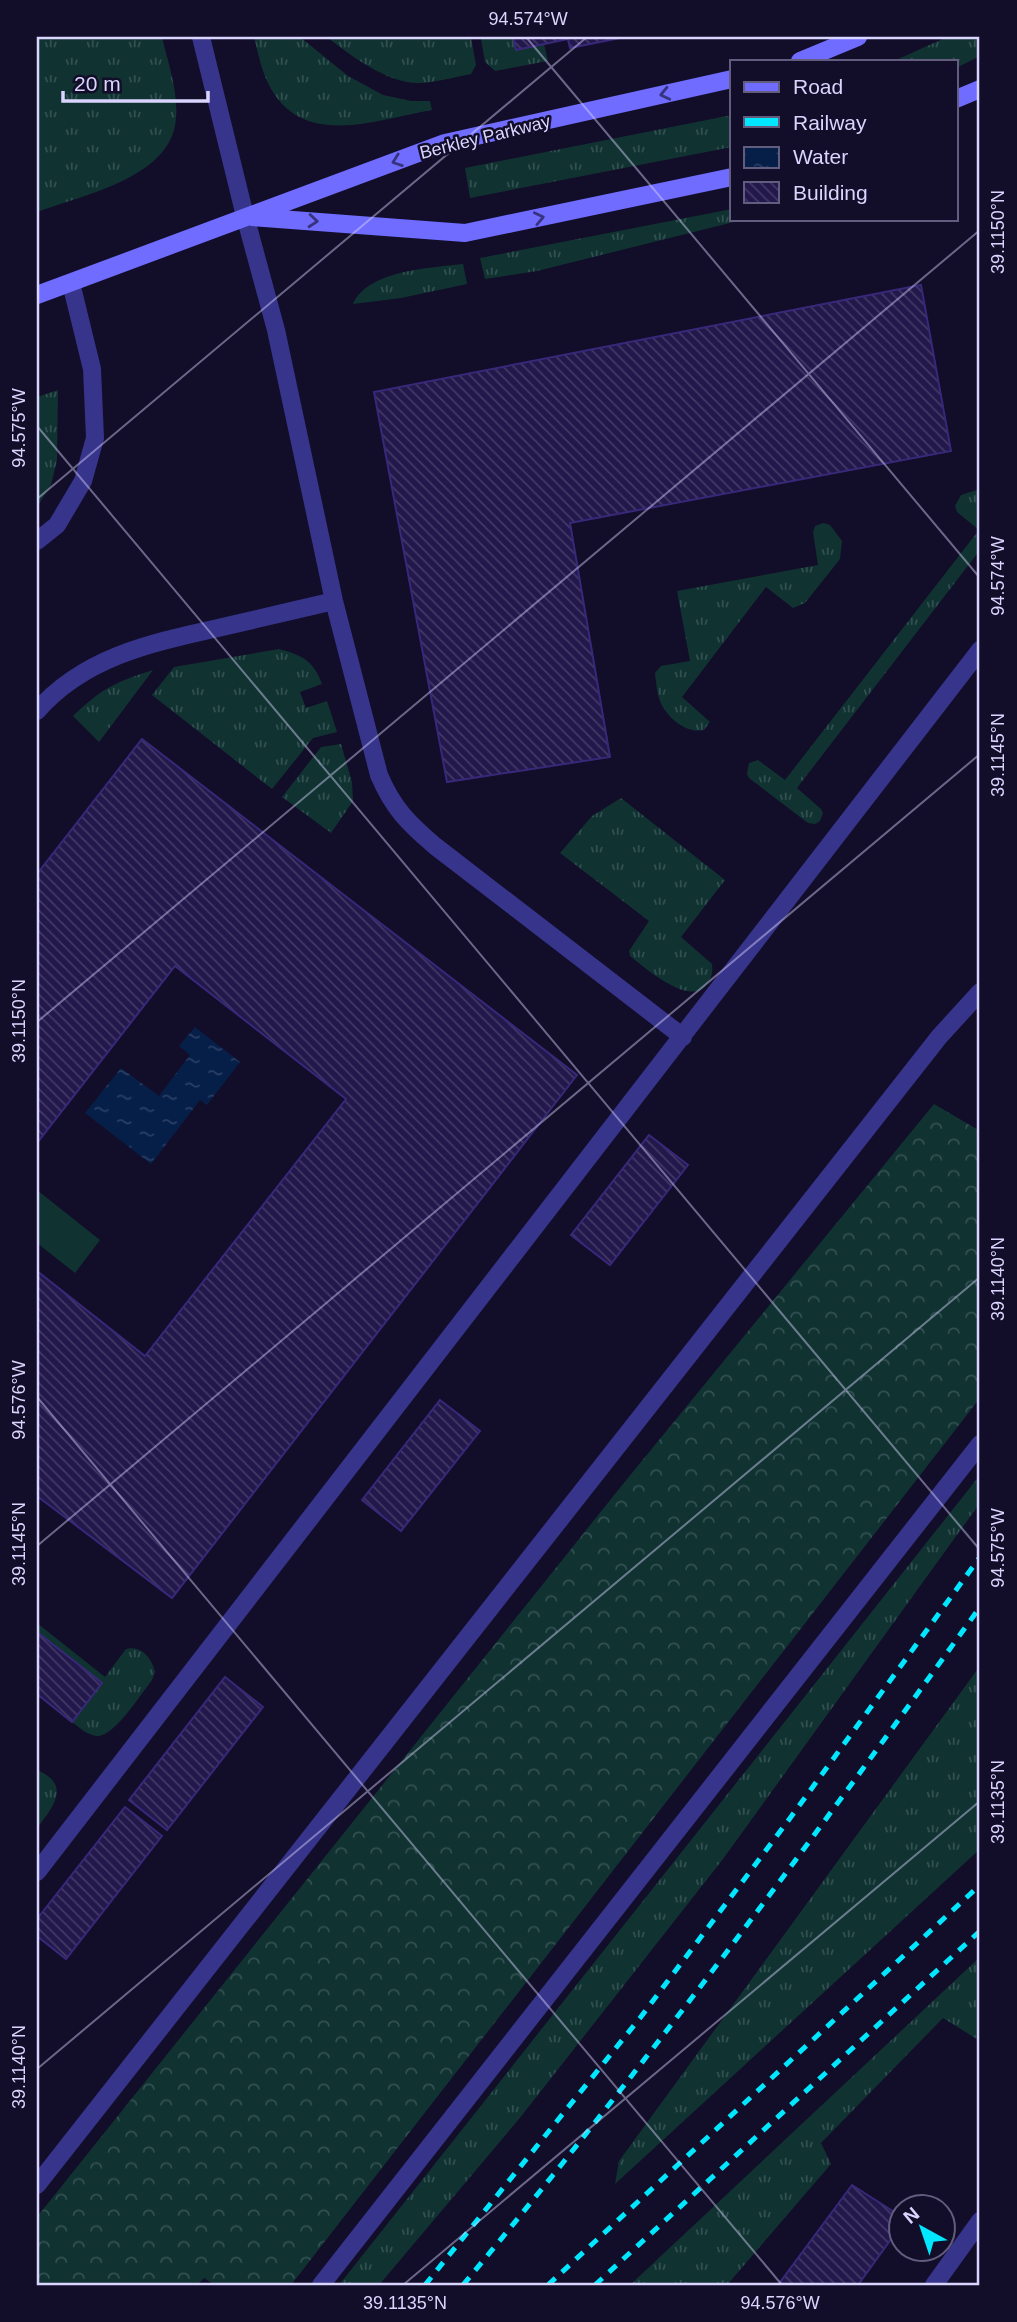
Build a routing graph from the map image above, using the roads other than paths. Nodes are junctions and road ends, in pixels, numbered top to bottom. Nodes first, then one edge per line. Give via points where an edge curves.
1 (201, 37) edge
2 (858, 37) edge
3 (802, 60) edge
4 (730, 79) edge
5 (980, 89) edge
6 (958, 98) edge
7 (730, 177) edge
8 (245, 216) junction
9 (71, 282) junction
10 (37, 295) edge
11 (37, 541) edge
12 (334, 601) junction
13 (980, 650) edge
14 (37, 711) edge
15 (980, 992) edge
16 (683, 1037) junction
17 (980, 1444) edge
18 (37, 1872) edge
19 (37, 2185) edge
20 (980, 2221) edge
21 (321, 2285) edge
22 (934, 2285) edge

1 - 8 street
2 - 3 main road
4 -> 8 main road, Berkley Parkway via 445,143
5 - 6 main road
8 -> 7 main road, Berkley Parkway via 465,233
8 - 9 main road, Berkley Parkway
8 - 12 street via 276,330
9 - 10 main road, Berkley Parkway
9 - 11 street via 92,369 95,438 83,481 57,524
12 - 14 street via 139,646 61,686
12 - 16 street via 379,775 388,798 407,823
13 - 16 street
15 - 19 street via 939,1037
16 - 18 street
17 - 21 street
20 - 22 street

